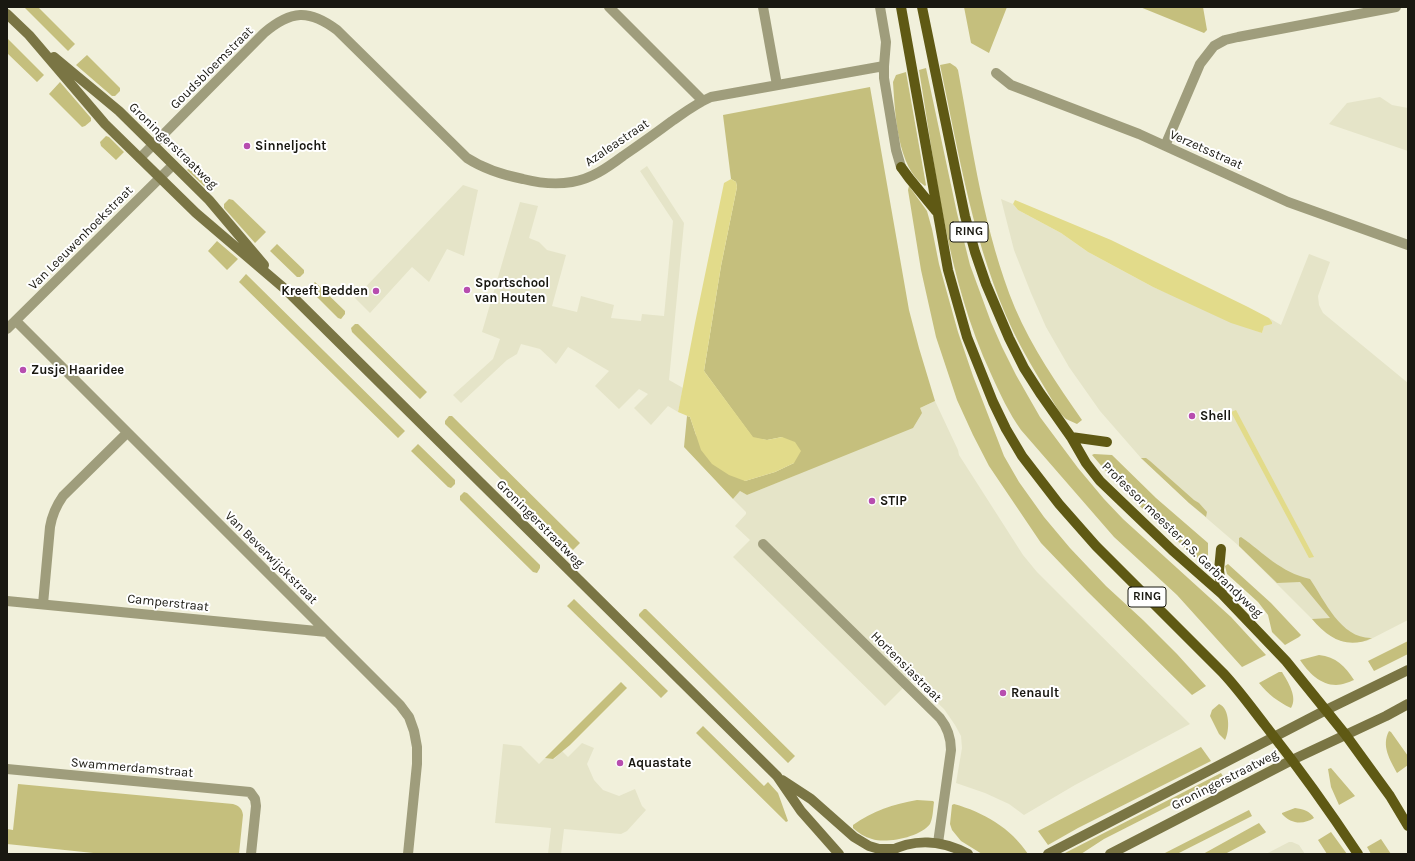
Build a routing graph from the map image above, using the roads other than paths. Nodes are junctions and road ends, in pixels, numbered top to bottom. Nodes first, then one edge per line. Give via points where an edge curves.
1 (609, 7) edge
2 (763, 7) edge
3 (880, 7) edge
4 (901, 7) edge
5 (922, 7) edge
6 (1396, 7) edge
7 (304, 10) edge
8 (7, 14) edge
9 (29, 35) junction
10 (884, 66) junction
11 (996, 73) dead end
12 (776, 85) junction
13 (703, 101) junction
14 (153, 145) junction
15 (1165, 146) junction
16 (140, 158) junction
17 (173, 165) junction
18 (901, 167) joint
19 (160, 177) junction
20 (937, 212) junction
21 (1408, 245) edge
22 (285, 289) junction
23 (16, 321) junction
24 (7, 329) edge
25 (127, 433) junction
26 (1071, 437) junction
27 (1107, 442) dead end
28 (763, 544) dead end
29 (1221, 549) dead end
30 (1222, 594) junction
31 (7, 601) edge
32 (43, 604) junction
33 (327, 632) junction
34 (1408, 670) edge
35 (1408, 704) edge
36 (1326, 710) junction
37 (1346, 734) junction
38 (1274, 737) junction
39 (1292, 760) junction
40 (7, 769) edge
41 (777, 776) junction
42 (1408, 826) edge
43 (938, 843) junction
44 (893, 849) junction
45 (251, 854) edge
46 (408, 854) edge
47 (839, 854) edge
48 (883, 854) edge
49 (968, 854) edge
50 (1048, 854) edge
51 (1110, 854) edge
52 (1358, 854) edge

1 - 13 street
2 - 12 street
3 - 10 street via 886,42
4 - 20 main road, RING
5 - 26 main road, Professor meester P.S. Gerbrandyweg / RING via 965,216 986,284 1024,368
6 - 15 street via 1238,37 1214,46 1200,64
7 - 13 street, Azaleastraat via 337,30 467,158 492,171 536,182 561,184 591,176
7 - 14 street, Goudsbloemstraat via 274,25
8 - 9 main road, Groningerstraatweg
9 - 14 main road, Groningerstraatweg via 119,111
9 - 16 main road, Groningerstraatweg via 105,124
10 - 12 street, Azaleastraat
10 - 18 street via 896,150
11 - 15 street, Verzetsstraat via 1011,84
12 - 13 street, Azaleastraat via 721,95
14 - 16 street, Goudsbloemstraat
14 - 17 main road, Groningerstraatweg
15 - 21 street, Verzetsstraat via 1288,202
16 - 19 main road, Groningerstraatweg
17 - 19 street, Van Leeuwenhoekstraat
17 - 22 main road, Groningerstraatweg via 209,200
18 - 20 main road
19 - 22 main road, Groningerstraatweg via 196,213
19 - 23 street, Van Leeuwenhoekstraat
20 - 38 main road, RING via 948,270 967,337 993,402 1022,456 1096,546 1223,673
22 - 41 main road, Groningerstraatweg
23 - 24 street, Van Leeuwenhoekstraat
23 - 25 street, Van Beverwijckstraat
25 - 32 street via 63,496 56,507 50,527
25 - 33 street, Van Beverwijckstraat
26 - 27 main road
26 - 30 main road, Professor meester P.S. Gerbrandyweg / RING via 1100,481
28 - 43 street, Hortensiastraat via 940,718 948,729 952,750
29 - 30 main road via 1219,570
30 - 36 main road, Professor meester P.S. Gerbrandyweg / RING via 1286,661
31 - 32 street, Camperstraat
32 - 33 street, Camperstraat
33 - 46 street, Van Beverwijckstraat via 400,705 414,731 417,764
34 - 36 main road, Groningerstraatweg
35 - 37 main road
36 - 37 main road, Professor meester P.S. Gerbrandyweg / RING
36 - 38 main road, Groningerstraatweg
37 - 39 main road
37 - 42 main road, RING
38 - 39 main road, RING
38 - 50 main road, Groningerstraatweg
39 - 51 main road, Groningerstraatweg
39 - 52 main road, Groningerstraatweg / RING
40 - 45 street, Swammerdamstraat via 250,792 256,806
41 - 44 main road, Groningerstraatweg via 811,799 854,837 869,846
41 - 47 main road, Groningerstraatweg via 801,810
43 - 44 main road via 917,842
43 - 49 main road
44 - 48 main road

